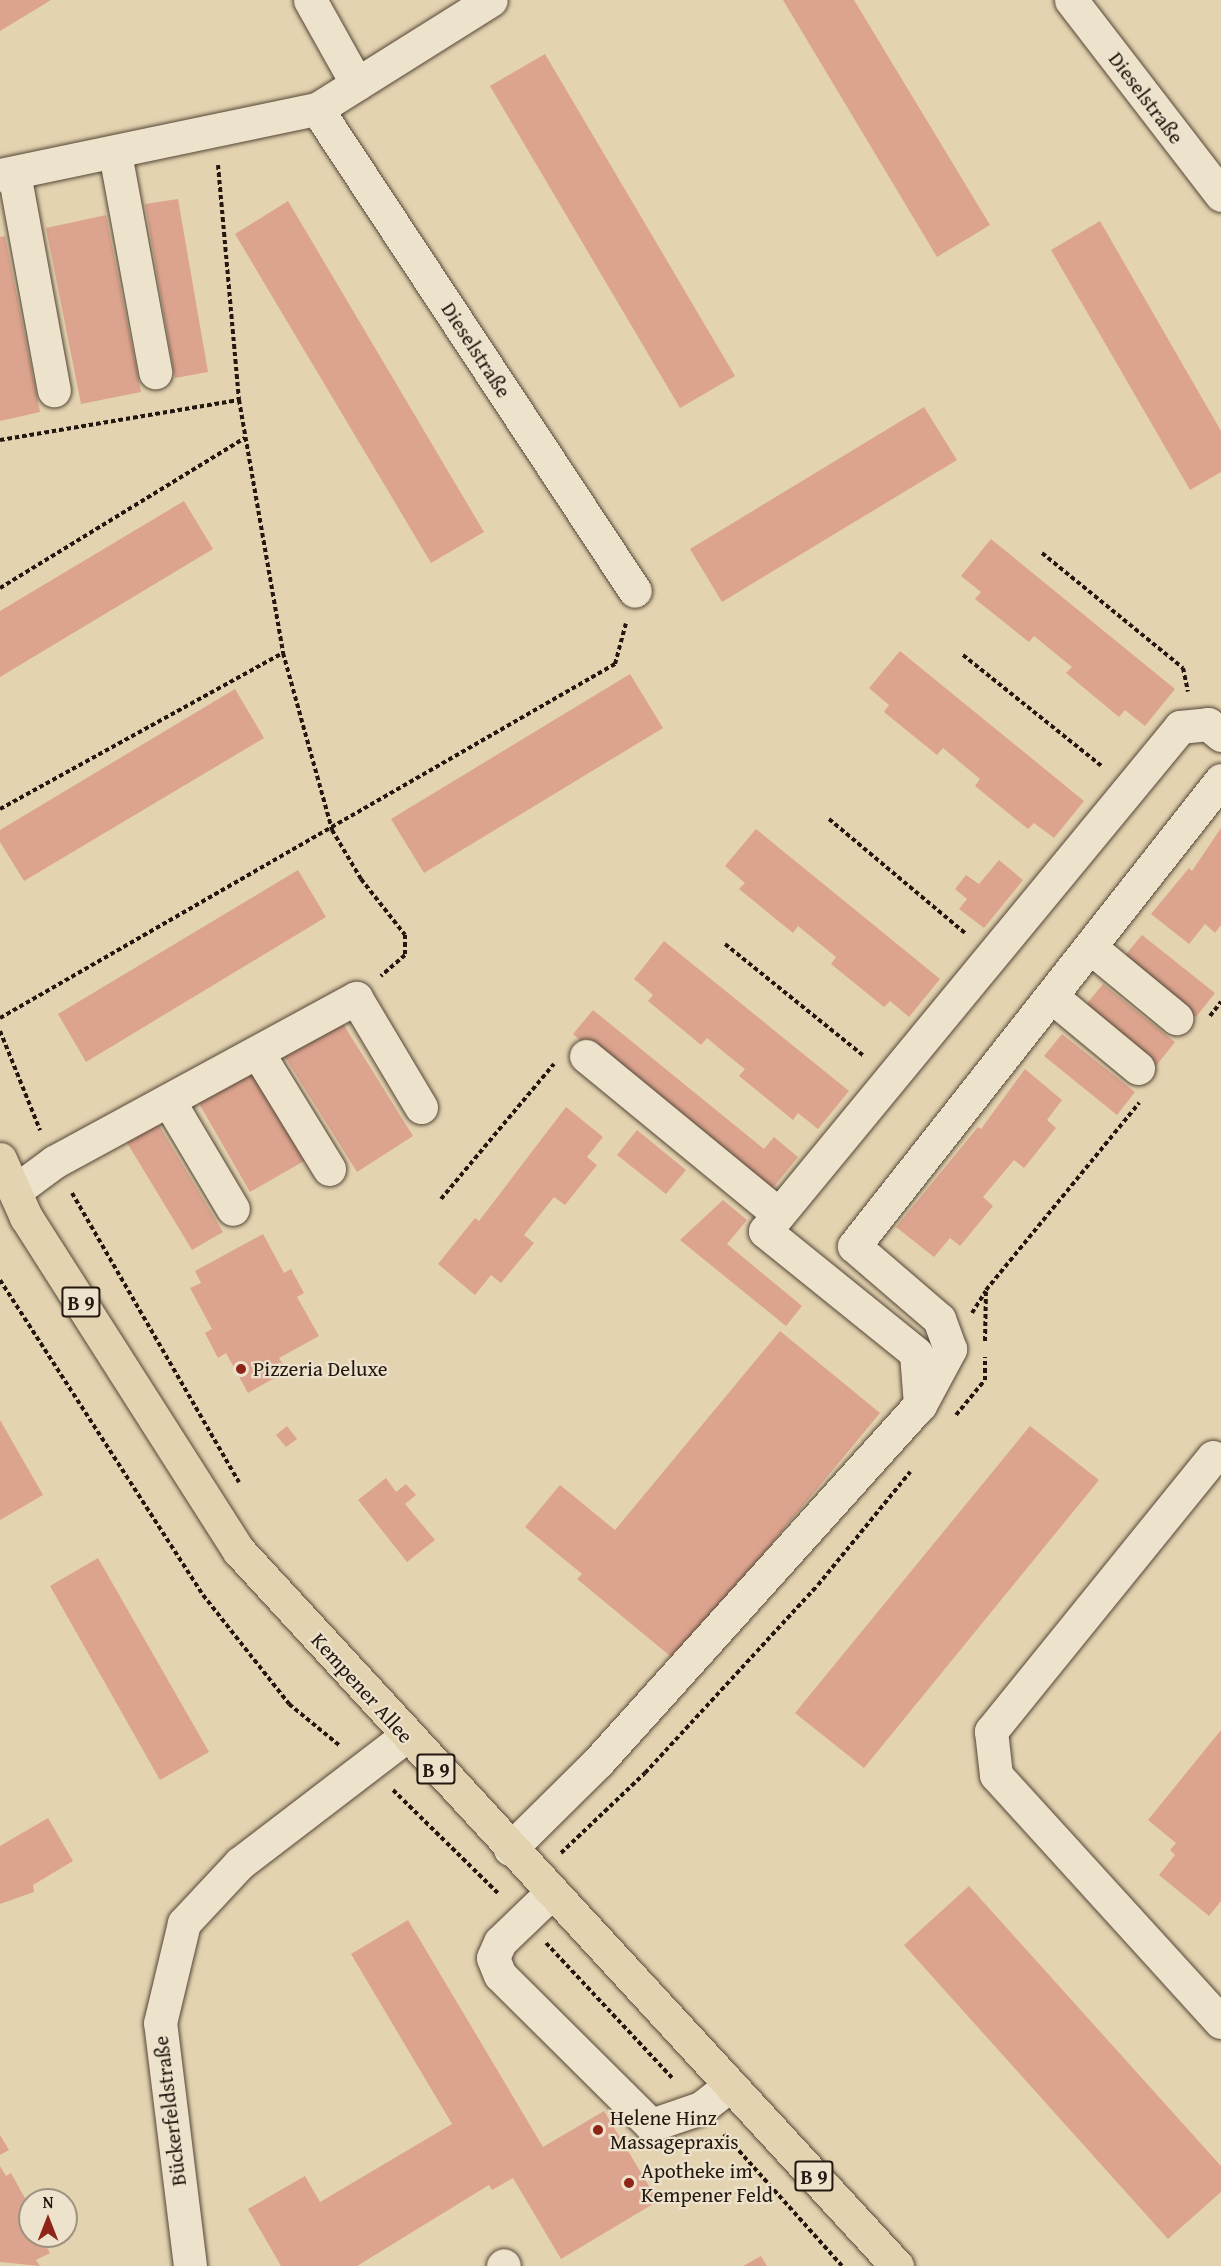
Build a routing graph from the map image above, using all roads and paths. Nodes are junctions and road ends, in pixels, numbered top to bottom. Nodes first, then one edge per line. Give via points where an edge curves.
1 (309, 0) edge
2 (490, 0) edge
3 (1071, 0) edge
4 (357, 84) junction
5 (317, 109) junction
6 (215, 133) junction
7 (115, 153) junction
8 (7, 174) edge
9 (1221, 195) edge
10 (155, 372) dead end
11 (54, 390) dead end
12 (239, 400) junction
13 (245, 438) junction
14 (0, 440) edge
15 (1042, 553) dead end
16 (0, 588) edge
17 (635, 591) joint
18 (283, 653) junction
19 (963, 655) dead end
20 (1209, 730) edge
21 (1221, 780) edge
22 (1129, 788) junction
23 (0, 809) edge
24 (829, 819) dead end
25 (332, 830) junction
26 (725, 944) dead end
27 (1090, 946) junction
28 (991, 955) junction
29 (1051, 996) junction
30 (356, 998) junction
31 (0, 1018) edge
32 (1176, 1018) dead end
33 (0, 1031) edge
34 (258, 1053) junction
35 (586, 1056) joint
36 (1138, 1068) dead end
37 (890, 1077) junction
38 (170, 1103) junction
39 (421, 1107) dead end
40 (0, 1159) edge
41 (54, 1162) junction
42 (329, 1169) dead end
43 (15, 1191) junction
44 (441, 1199) dead end
45 (232, 1209) dead end
46 (777, 1213) junction
47 (0, 1280) edge
48 (920, 1405) junction
49 (1213, 1457) dead end
50 (245, 1492) dead end
51 (405, 1737) junction
52 (368, 1768) junction
53 (537, 1823) junction
54 (510, 1849) junction
55 (570, 1861) dead end
56 (552, 1892) junction
57 (524, 1919) junction
58 (1221, 2022) edge
59 (730, 2085) junction
60 (701, 2108) junction
61 (190, 2266) edge
62 (842, 2266) edge
63 (897, 2266) edge

1 - 4 street
2 - 4 street
3 - 9 street, Dieselstraße
4 - 5 street
5 - 6 street
5 - 17 street, Dieselstraße
6 - 7 street
6 - 12 path
7 - 8 street
7 - 10 street
8 - 11 street
12 - 13 path
12 - 14 path
13 - 16 path
13 - 18 path
15 - 20 path via 1183,668
17 - 25 path via 615,664
18 - 23 path
18 - 25 path
19 - 22 path
20 - 22 street via 1180,727
21 - 27 street
22 - 28 street
24 - 28 path
25 - 30 path via 361,879 405,935 405,955
25 - 31 path
26 - 37 path
27 - 29 street
27 - 32 street
28 - 37 street
29 - 36 street
29 - 48 street via 854,1246 939,1319 950,1349
30 - 34 street
30 - 39 street
33 - 41 path
34 - 38 street
34 - 42 street
35 - 44 path via 553,1065
35 - 46 street
37 - 46 street
38 - 41 street
38 - 45 street
40 - 43 main road, Kempener Allee / B 9
41 - 43 street
41 - 50 path
43 - 51 main road, Kempener Allee / B 9 via 239,1551
46 - 48 street via 765,1231 916,1353
47 - 52 path via 203,1595 289,1704
48 - 53 street
49 - 58 street via 991,1731 996,1775
51 - 52 street, Bückerfeldstraße
51 - 54 main road, Kempener Allee / B 9
52 - 57 path
52 - 61 street, Bückerfeldstraße via 240,1863 184,1923 160,2023
53 - 54 street
53 - 55 path
54 - 56 main road, Kempener Allee / B 9
56 - 57 street
56 - 59 main road, Kempener Allee / B 9
57 - 60 path
57 - 60 street via 493,1958 500,1975 651,2125
59 - 60 street
59 - 63 main road, Kempener Allee / B 9
60 - 62 path

